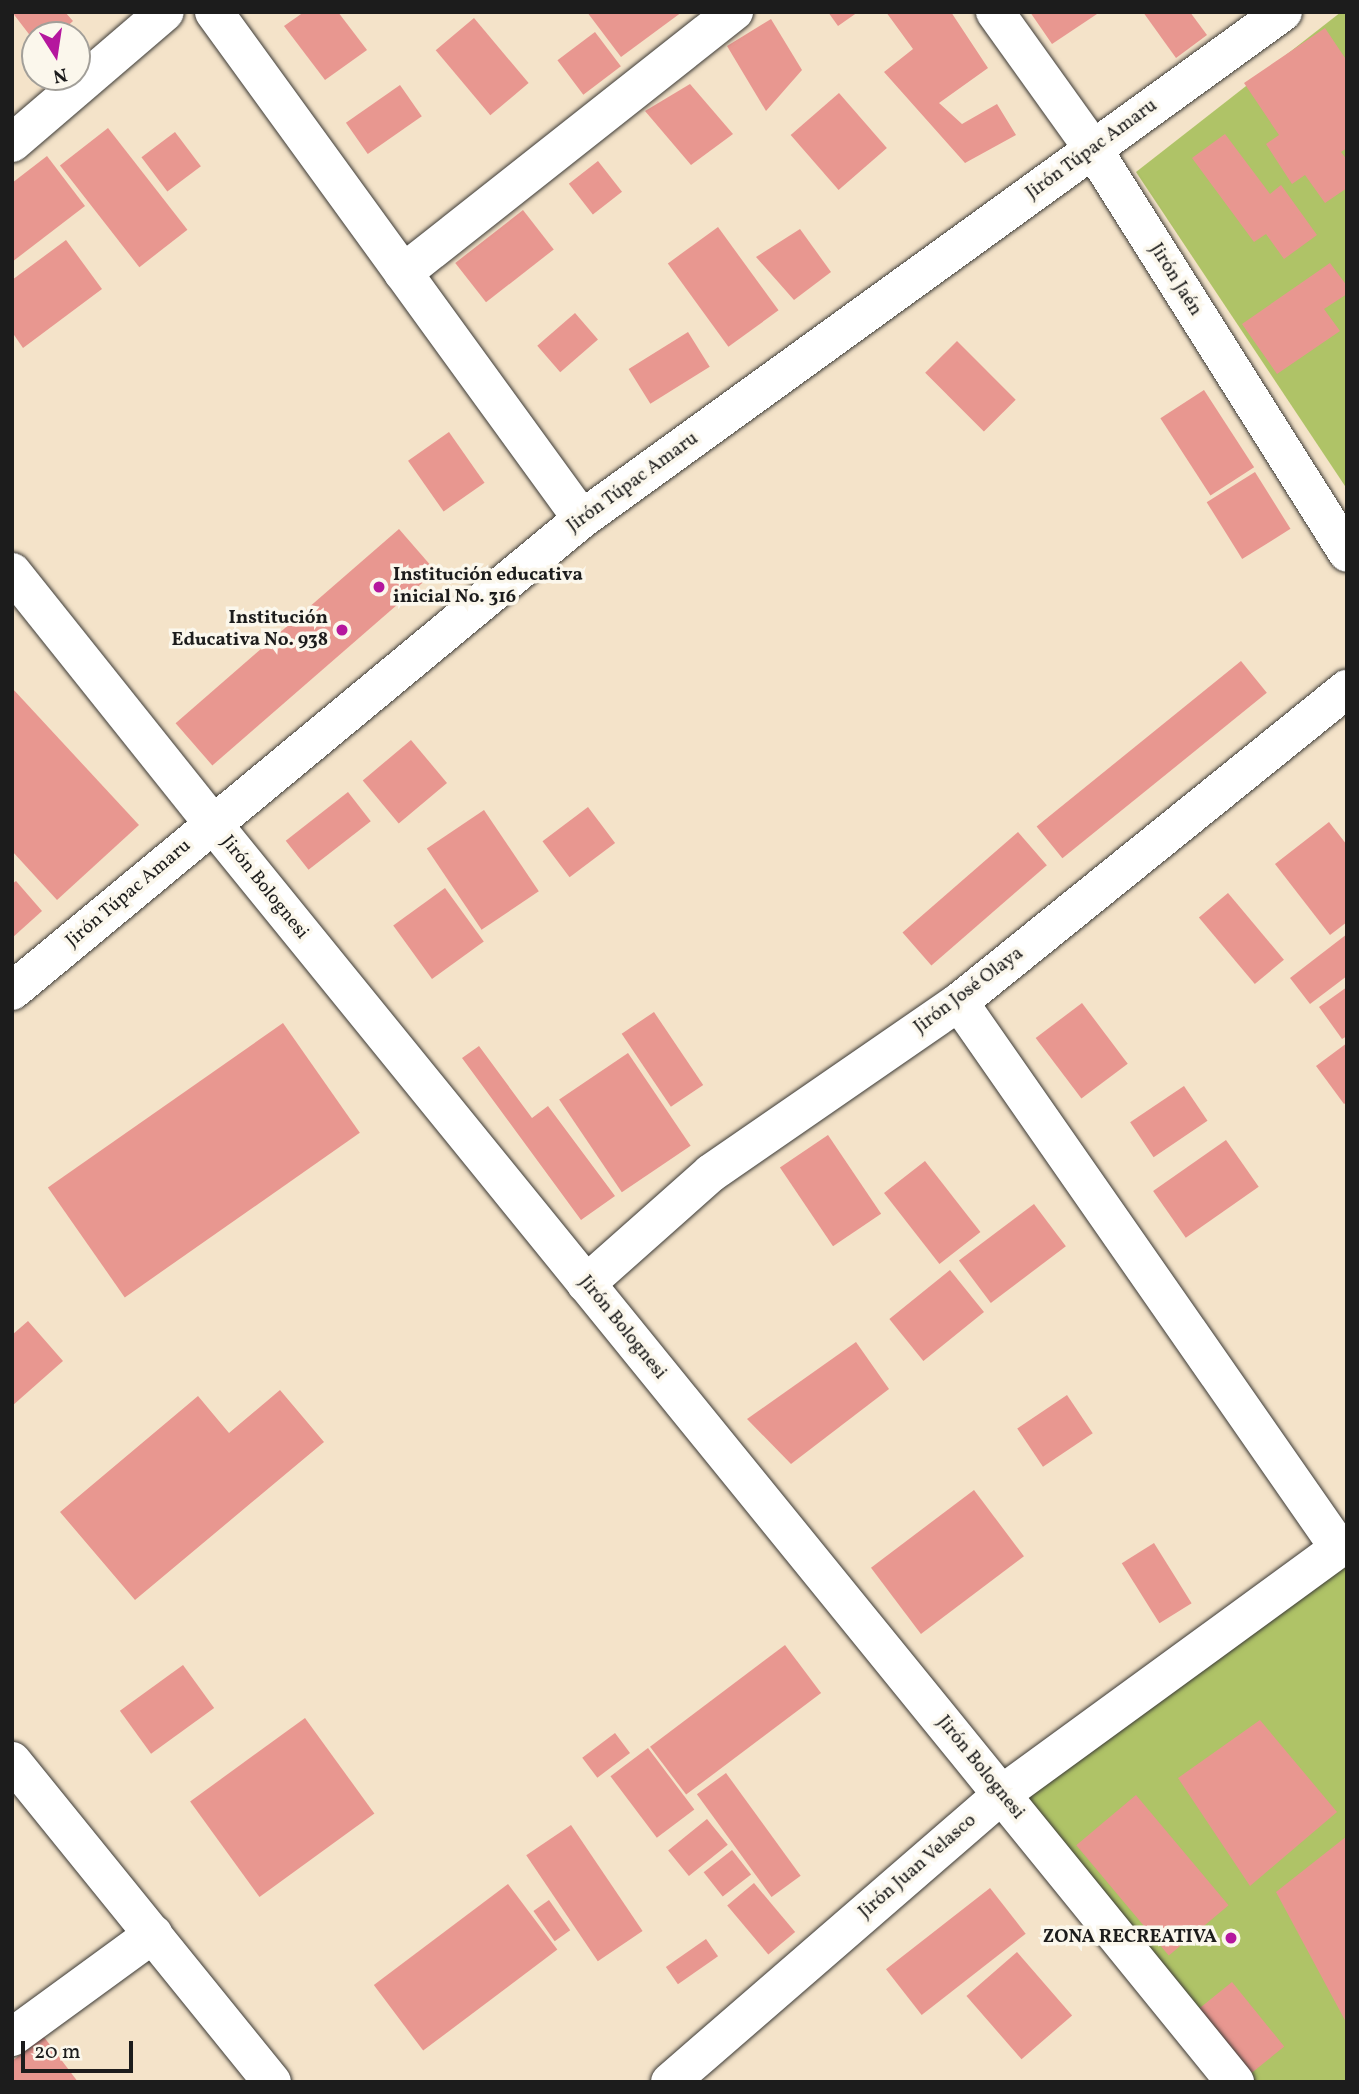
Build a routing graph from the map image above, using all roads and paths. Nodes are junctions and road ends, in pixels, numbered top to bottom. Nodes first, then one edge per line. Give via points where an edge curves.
1 (166, 12) edge
2 (214, 12) edge
3 (734, 12) edge
4 (995, 12) edge
5 (1283, 12) edge
6 (12, 143) edge
7 (1093, 149) junction
8 (403, 272) junction
9 (582, 519) junction
10 (1347, 553) edge
11 (12, 572) edge
12 (1347, 689) edge
13 (213, 824) junction
14 (12, 991) edge
15 (959, 1002) junction
16 (586, 1284) junction
17 (1343, 1545) edge
18 (12, 1761) edge
19 (1002, 1794) junction
20 (153, 1934) junction
21 (12, 2037) edge
22 (272, 2082) edge
23 (670, 2082) edge
24 (1235, 2082) edge

1 - 6 main road
2 - 8 main road
3 - 8 main road
4 - 7 main road, Jirón Jaén
5 - 7 main road, Jirón Túpac Amaru
7 - 9 main road, Jirón Túpac Amaru
7 - 10 main road, Jirón Jaén
8 - 9 main road
9 - 13 main road, Jirón Túpac Amaru
11 - 13 main road, Jirón Bolognesi
12 - 15 main road, Jirón José Olaya
13 - 14 main road, Jirón Túpac Amaru
13 - 16 main road, Jirón Bolognesi
15 - 16 main road, Jirón José Olaya via 712,1173
15 - 17 main road
16 - 19 main road, Jirón Bolognesi
17 - 19 main road, Jirón Juan Velasco
18 - 20 main road
19 - 23 main road, Jirón Juan Velasco
19 - 24 main road, Jirón Bolognesi
20 - 21 main road
20 - 22 main road

